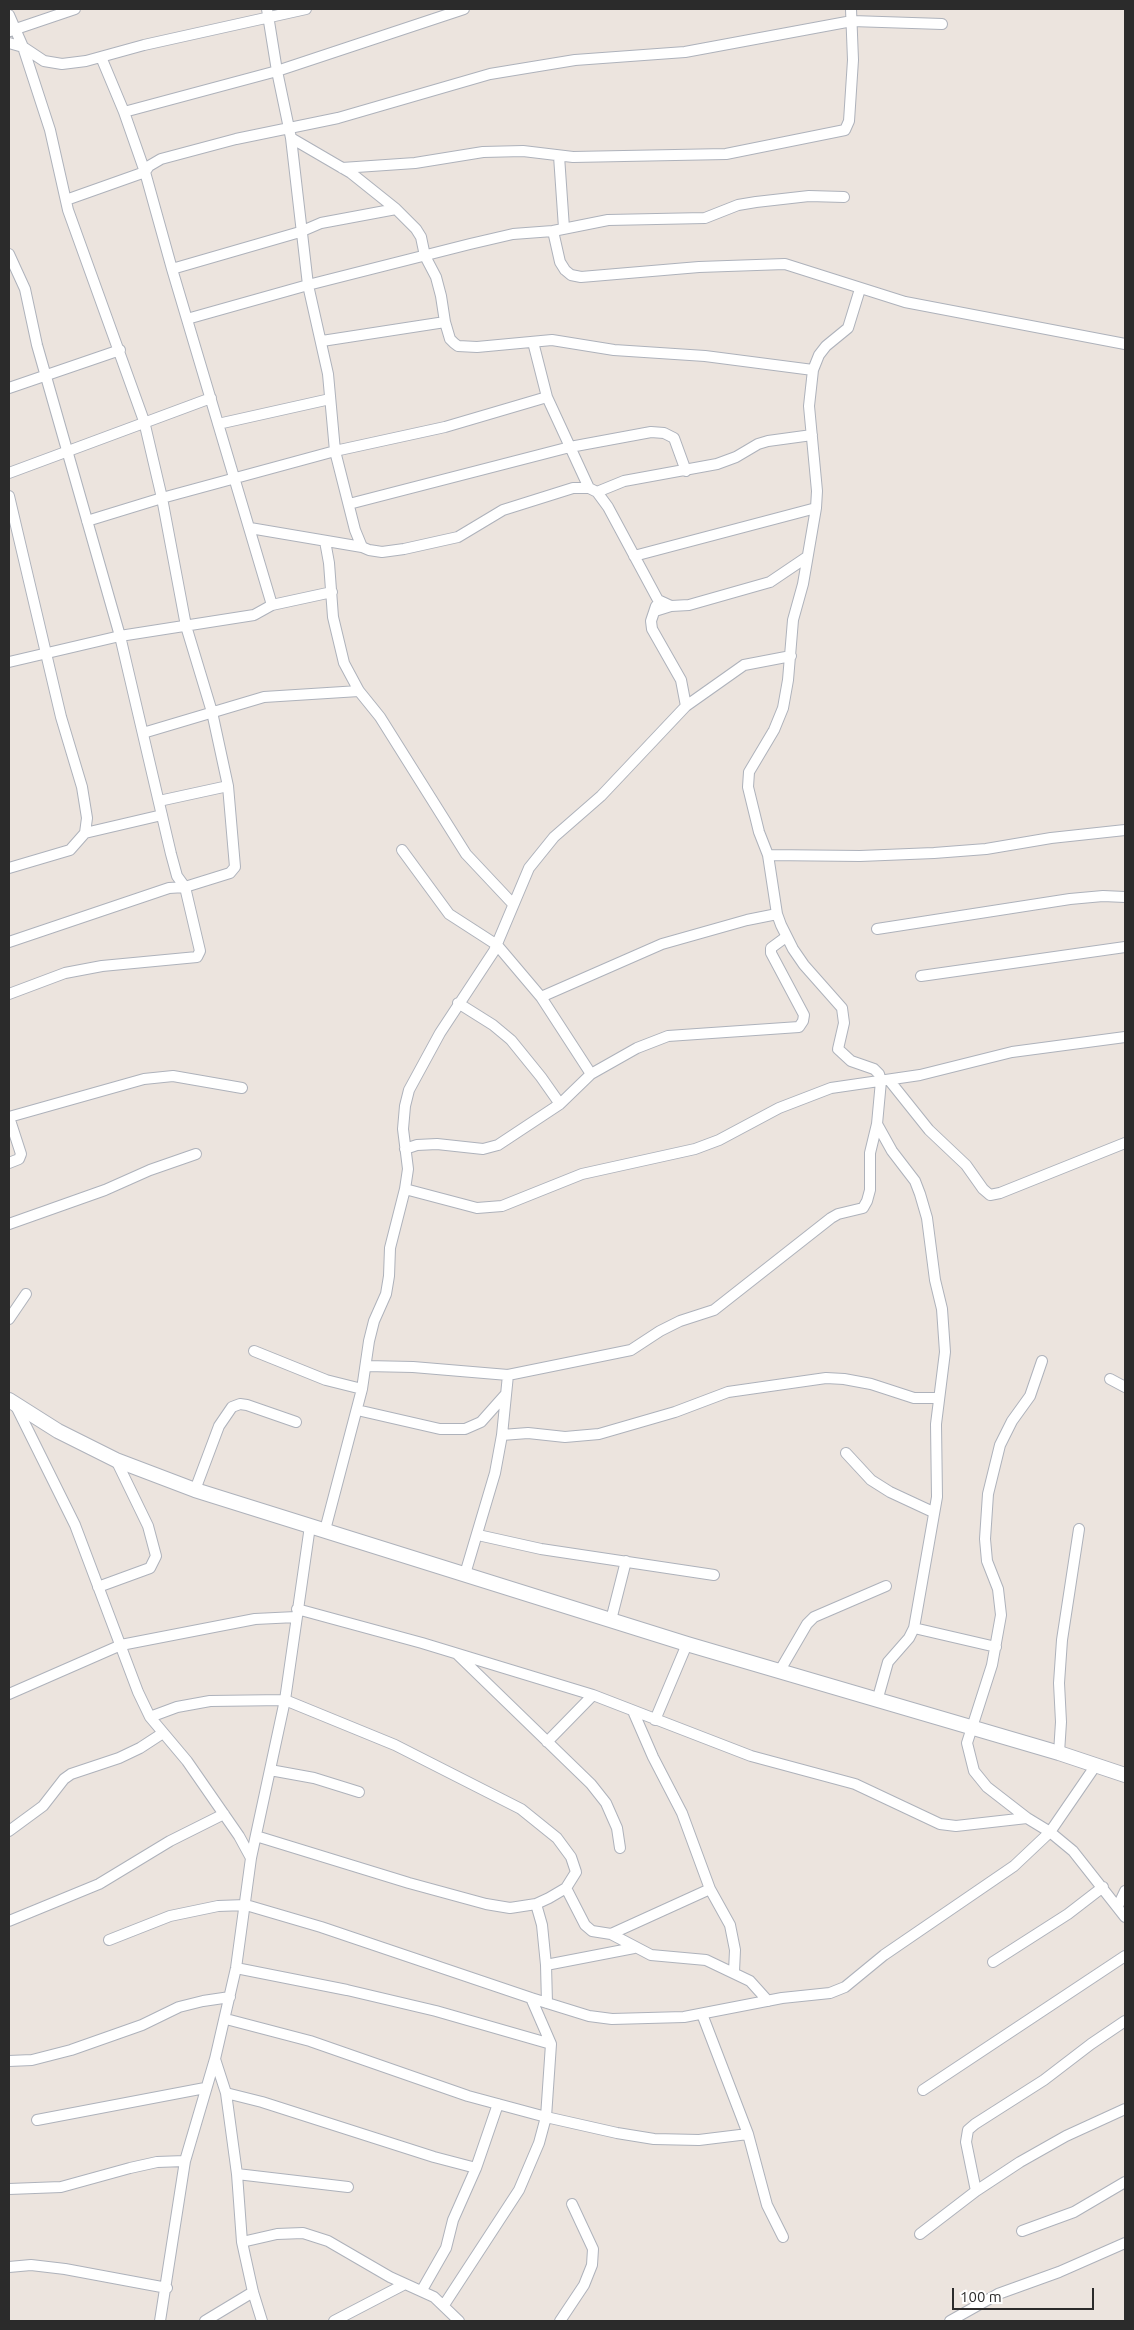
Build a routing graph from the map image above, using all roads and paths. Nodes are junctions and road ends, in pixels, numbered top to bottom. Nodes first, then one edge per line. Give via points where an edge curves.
1 (75, 9) edge
2 (306, 9) edge
3 (464, 9) edge
4 (851, 9) edge
5 (267, 13) edge
6 (9, 15) edge
7 (852, 21) junction
8 (942, 24) dead end
9 (12, 30) edge
10 (9, 43) edge
11 (23, 47) junction
12 (101, 57) junction
13 (277, 72) junction
14 (124, 112) junction
15 (289, 128) junction
16 (291, 138) junction
17 (559, 156) junction
18 (342, 168) junction
19 (145, 172) junction
20 (844, 197) dead end
21 (66, 200) junction
22 (396, 209) junction
23 (564, 228) junction
24 (553, 231) junction
25 (300, 232) junction
26 (9, 254) edge
27 (425, 256) junction
28 (172, 269) junction
29 (308, 285) junction
30 (860, 290) junction
31 (187, 319) junction
32 (445, 322) junction
33 (322, 341) junction
34 (533, 342) junction
35 (1125, 344) edge
36 (120, 350) junction
37 (813, 370) junction
38 (46, 375) junction
39 (9, 388) edge
40 (547, 397) junction
41 (211, 398) junction
42 (330, 399) junction
43 (144, 422) junction
44 (218, 424) junction
45 (812, 434) junction
46 (570, 447) junction
47 (335, 451) junction
48 (68, 452) junction
49 (686, 471) junction
50 (9, 473) edge
51 (236, 479) junction
52 (593, 490) junction
53 (9, 496) edge
54 (162, 498) junction
55 (349, 504) junction
56 (816, 508) junction
57 (88, 521) junction
58 (250, 528) junction
59 (325, 540) junction
60 (362, 547) junction
61 (634, 556) junction
62 (808, 557) junction
63 (332, 592) junction
64 (658, 600) junction
65 (272, 605) junction
66 (671, 606) junction
67 (655, 611) junction
68 (186, 626) junction
69 (120, 636) junction
70 (47, 653) junction
71 (791, 656) junction
72 (9, 662) edge
73 (359, 691) junction
74 (686, 706) junction
75 (212, 712) junction
76 (143, 733) junction
77 (228, 786) junction
78 (158, 801) junction
79 (162, 815) junction
80 (1125, 830) edge
81 (85, 833) junction
82 (402, 850) dead end
83 (768, 855) junction
84 (9, 868) edge
85 (184, 887) junction
86 (1125, 897) edge
87 (513, 904) junction
88 (777, 914) junction
89 (878, 929) dead end
90 (786, 937) junction
91 (9, 942) edge
92 (497, 945) junction
93 (1125, 948) edge
94 (921, 976) dead end
95 (9, 994) edge
96 (541, 997) junction
97 (458, 1003) junction
98 (1125, 1037) edge
99 (591, 1074) junction
100 (885, 1081) junction
101 (242, 1088) dead end
102 (560, 1104) junction
103 (9, 1117) edge
104 (878, 1124) junction
105 (1125, 1143) edge
106 (405, 1149) junction
107 (196, 1154) dead end
108 (9, 1164) edge
109 (405, 1189) junction
110 (9, 1224) edge
111 (26, 1294) dead end
112 (9, 1319) edge
113 (254, 1351) dead end
114 (1042, 1361) dead end
115 (366, 1366) junction
116 (508, 1375) junction
117 (1110, 1379) dead end
118 (1125, 1388) edge
119 (362, 1389) junction
120 (505, 1395) junction
121 (939, 1398) junction
122 (12, 1401) edge
123 (357, 1410) junction
124 (296, 1422) dead end
125 (502, 1435) junction
126 (846, 1453) dead end
127 (116, 1460) junction
128 (195, 1490) junction
129 (933, 1512) junction
130 (310, 1526) junction
131 (1079, 1529) dead end
132 (326, 1530) junction
133 (478, 1535) junction
134 (626, 1561) junction
135 (465, 1574) junction
136 (714, 1575) dead end
137 (886, 1586) dead end
138 (98, 1587) junction
139 (296, 1613) junction
140 (611, 1620) junction
141 (914, 1628) junction
142 (687, 1644) junction
143 (121, 1645) junction
144 (996, 1647) junction
145 (458, 1654) junction
146 (779, 1672) junction
147 (9, 1694) edge
148 (593, 1695) junction
149 (285, 1700) junction
150 (876, 1701) junction
151 (633, 1711) junction
152 (150, 1717) junction
153 (655, 1720) junction
154 (971, 1728) junction
155 (163, 1733) junction
156 (547, 1742) junction
157 (1059, 1753) junction
158 (1096, 1765) junction
159 (270, 1770) junction
160 (1125, 1775) edge
161 (359, 1792) dead end
162 (224, 1814) junction
163 (1027, 1818) junction
164 (9, 1831) edge
165 (1050, 1832) junction
166 (256, 1836) junction
167 (620, 1848) dead end
168 (251, 1858) junction
169 (1103, 1887) junction
170 (566, 1888) junction
171 (710, 1889) junction
172 (1125, 1891) edge
173 (536, 1904) junction
174 (246, 1905) junction
175 (1118, 1906) junction
176 (1125, 1917) edge
177 (9, 1921) edge
178 (611, 1934) junction
179 (109, 1940) dead end
180 (634, 1948) junction
181 (1125, 1956) edge
182 (993, 1962) dead end
183 (546, 1965) junction
184 (236, 1968) junction
185 (734, 1972) junction
186 (230, 1997) junction
187 (531, 1998) junction
188 (768, 2001) junction
189 (547, 2003) junction
190 (702, 2014) junction
191 (226, 2019) junction
192 (1125, 2021) edge
193 (551, 2044) junction
194 (215, 2059) junction
195 (9, 2061) edge
196 (205, 2088) junction
197 (923, 2090) dead end
198 (226, 2093) junction
199 (498, 2104) junction
200 (1125, 2109) edge
201 (546, 2118) junction
202 (37, 2120) dead end
203 (748, 2134) junction
204 (185, 2161) junction
205 (476, 2168) junction
206 (238, 2174) junction
207 (1125, 2182) edge
208 (348, 2187) dead end
209 (9, 2189) edge
210 (976, 2191) junction
211 (572, 2204) dead end
212 (1022, 2231) dead end
213 (920, 2234) dead end
214 (782, 2237) dead end
215 (242, 2242) junction
216 (1125, 2243) edge
217 (9, 2267) edge
218 (405, 2284) junction
219 (167, 2288) junction
220 (422, 2290) junction
221 (253, 2292) junction
222 (444, 2305) junction
223 (160, 2321) edge
224 (205, 2321) edge
225 (262, 2321) edge
226 (334, 2321) edge
227 (458, 2321) edge
228 (560, 2321) edge
229 (950, 2321) edge

1 - 9 street
2 - 5 street
3 - 13 street
4 - 7 street
5 - 12 street
5 - 13 street
6 - 9 street
7 - 8 street
7 - 15 street via 685,52 575,60 490,74 338,118
7 - 17 street via 853,60 849,121 845,130 726,154
9 - 11 street
10 - 11 street
11 - 12 street via 44,61 62,64
11 - 21 street via 50,130
12 - 14 street
13 - 14 street
13 - 15 street
14 - 19 street
15 - 16 street
15 - 19 street via 161,159
16 - 18 street
16 - 25 street
17 - 18 street via 523,151 483,152 415,163
17 - 23 street
18 - 22 street
19 - 21 street
19 - 28 street
20 - 23 street via 809,196 746,203 696,219 608,220
21 - 36 street
22 - 25 street via 322,223
22 - 27 street via 421,237
23 - 24 street
24 - 27 street via 513,234
24 - 30 street via 560,262 572,275 581,277 784,264 828,276
25 - 28 street
25 - 29 street
26 - 38 street via 24,289
27 - 29 street
27 - 32 street via 436,277
28 - 31 street
29 - 31 street
29 - 33 street
30 - 35 street via 905,302
30 - 37 street via 848,328 826,346
31 - 41 street
32 - 33 street
32 - 34 street via 450,339 458,346 492,347
33 - 42 street
34 - 37 street via 552,340 614,350 705,356
34 - 40 street
36 - 38 street
36 - 43 street
37 - 45 street via 809,406
38 - 39 street
38 - 48 street
40 - 46 street
40 - 47 street via 444,427
41 - 43 street
41 - 44 street
42 - 44 street
42 - 47 street
43 - 48 street
43 - 54 street
44 - 51 street
45 - 49 street via 768,441 736,457
45 - 56 street
46 - 49 street via 651,432 664,433 674,438
46 - 52 street
46 - 55 street
47 - 51 street
47 - 55 street
48 - 50 street
48 - 57 street
49 - 52 street via 624,481
51 - 54 street
51 - 58 street
52 - 60 street via 573,488 503,510 458,537 437,543 382,552
52 - 61 street
53 - 70 street
54 - 57 street
54 - 68 street
55 - 60 street
56 - 61 street
56 - 62 street
57 - 69 street
58 - 59 street
58 - 65 street
59 - 60 street
59 - 63 street
61 - 64 street
62 - 66 street via 770,582
62 - 71 street via 793,620
63 - 65 street
63 - 73 street via 337,640 344,663
64 - 66 street
64 - 67 street
65 - 68 street via 254,615
66 - 67 street
67 - 74 street via 652,628 678,675
68 - 69 street
68 - 75 street
69 - 70 street
69 - 76 street
70 - 72 street
70 - 81 street via 61,717 82,787
71 - 74 street via 744,665
71 - 83 street via 786,696 779,719 749,772 748,787
73 - 75 street via 264,697
73 - 87 street via 380,717 466,854
74 - 87 street via 601,796 539,854
75 - 76 street
75 - 77 street
76 - 78 street
77 - 78 street
77 - 85 street via 235,867 230,873
78 - 79 street
79 - 81 street
79 - 85 street via 175,869
80 - 83 street via 934,853
81 - 84 street via 70,850
82 - 92 street via 449,914
83 - 88 street
85 - 91 street via 169,888
85 - 95 street via 200,951 197,957 65,973
86 - 89 street via 1070,899
87 - 92 street
88 - 90 street
88 - 96 street via 662,944
90 - 99 street via 772,948 771,953 804,1015 798,1026 668,1036 637,1048
90 - 100 street via 804,965 842,1008 844,1023 838,1050 851,1061 874,1069
92 - 96 street
92 - 97 street
93 - 94 street
96 - 99 street
97 - 102 street via 511,1040
97 - 106 street via 409,1090 404,1106
98 - 100 street via 1012,1052 936,1072
99 - 102 street
100 - 104 street
100 - 105 street via 966,1165 990,1195 1000,1194
100 - 109 street via 831,1088 779,1108 719,1140 582,1174 502,1206 477,1208
101 - 103 street via 173,1076 144,1079
102 - 106 street via 498,1145 483,1149 436,1144
103 - 108 street via 21,1154 19,1159
104 - 116 street via 870,1153 870,1190 863,1208 831,1218 723,1304 674,1324 620,1354
104 - 121 street via 915,1181 927,1218 945,1335
106 - 109 street via 408,1169
107 - 110 street
109 - 115 street via 390,1248 386,1294 374,1322
111 - 112 street
113 - 119 street via 326,1380
114 - 144 street via 1030,1396 1000,1445 988,1494 984,1539 1002,1615
115 - 116 street
115 - 119 street
116 - 120 street
117 - 118 street
119 - 123 street
120 - 123 street via 481,1422 457,1429 440,1430
120 - 125 street
121 - 125 street via 914,1398 871,1384 826,1378 728,1392 675,1412 599,1434
121 - 129 street
122 - 127 street via 58,1431
122 - 138 street via 75,1525
123 - 132 street
124 - 128 street via 240,1404 232,1408 219,1426
125 - 133 street
126 - 129 street via 871,1480
127 - 128 street
127 - 138 street via 148,1526 156,1556 150,1568
128 - 130 street
129 - 141 street
130 - 132 street
130 - 139 street
131 - 157 street via 1062,1640
132 - 135 street
133 - 134 street
133 - 135 street
134 - 136 street
134 - 140 street
135 - 140 street
137 - 146 street via 814,1617
138 - 143 street
139 - 143 street
139 - 145 street
139 - 149 street
140 - 142 street
141 - 144 street
141 - 150 street via 888,1662
142 - 146 street
142 - 153 street
143 - 147 street
143 - 152 street
144 - 154 street
145 - 148 street
145 - 156 street
146 - 150 street
148 - 151 street
148 - 156 street
149 - 152 street via 210,1701 177,1707
149 - 159 street
149 - 170 street via 395,1745 521,1809 557,1838 571,1857 576,1872
150 - 154 street
151 - 153 street
151 - 171 street via 682,1813
152 - 155 street
153 - 163 street via 751,1756 855,1784 940,1824 956,1826
154 - 157 street
154 - 163 street via 967,1743 974,1770 987,1787
155 - 162 street
155 - 164 street via 119,1758 71,1774 43,1806
156 - 167 street via 606,1803 617,1828
157 - 158 street
158 - 160 street
158 - 165 street
159 - 161 street via 314,1778
159 - 166 street
162 - 168 street
162 - 177 street via 170,1841 99,1884
163 - 165 street
165 - 169 street via 1073,1851
165 - 188 street via 1014,1866 837,1991
166 - 168 street
166 - 173 street via 486,1904 510,1908
168 - 174 street
169 - 175 street
169 - 182 street via 1068,1914
170 - 173 street
170 - 178 street via 588,1928
171 - 178 street
171 - 185 street via 730,1925 736,1950
172 - 175 street
173 - 183 street via 542,1925
174 - 179 street via 218,1906 170,1916
174 - 184 street
174 - 187 street
175 - 176 street
178 - 180 street
180 - 183 street
180 - 185 street via 651,1956 706,1960
181 - 197 street
183 - 189 street
184 - 186 street
184 - 193 street via 436,2011
185 - 188 street via 750,1981
186 - 191 street
186 - 195 street via 179,2007 142,2025 71,2050 32,2060
187 - 189 street
187 - 193 street
188 - 190 street
189 - 190 street via 612,2020
190 - 203 street
191 - 194 street
191 - 199 street via 310,2041
192 - 210 street via 968,2130 966,2142
193 - 201 street
194 - 196 street
194 - 198 street
196 - 202 street
196 - 204 street
198 - 205 street
198 - 206 street
199 - 201 street
199 - 205 street
200 - 210 street via 1058,2140
201 - 203 street via 654,2139 699,2140
201 - 222 street via 519,2190
203 - 214 street via 767,2205
204 - 209 street via 157,2162 61,2187
204 - 219 street
205 - 220 street via 442,2255
206 - 208 street
206 - 215 street
207 - 212 street via 1074,2212
210 - 213 street
211 - 228 street via 593,2249 592,2265 584,2285
215 - 218 street via 277,2234 303,2233 328,2241
215 - 221 street
216 - 229 street via 998,2294
217 - 219 street via 31,2265 64,2269
218 - 220 street
218 - 226 street
219 - 223 street
220 - 222 street
221 - 224 street
221 - 225 street
222 - 227 street

